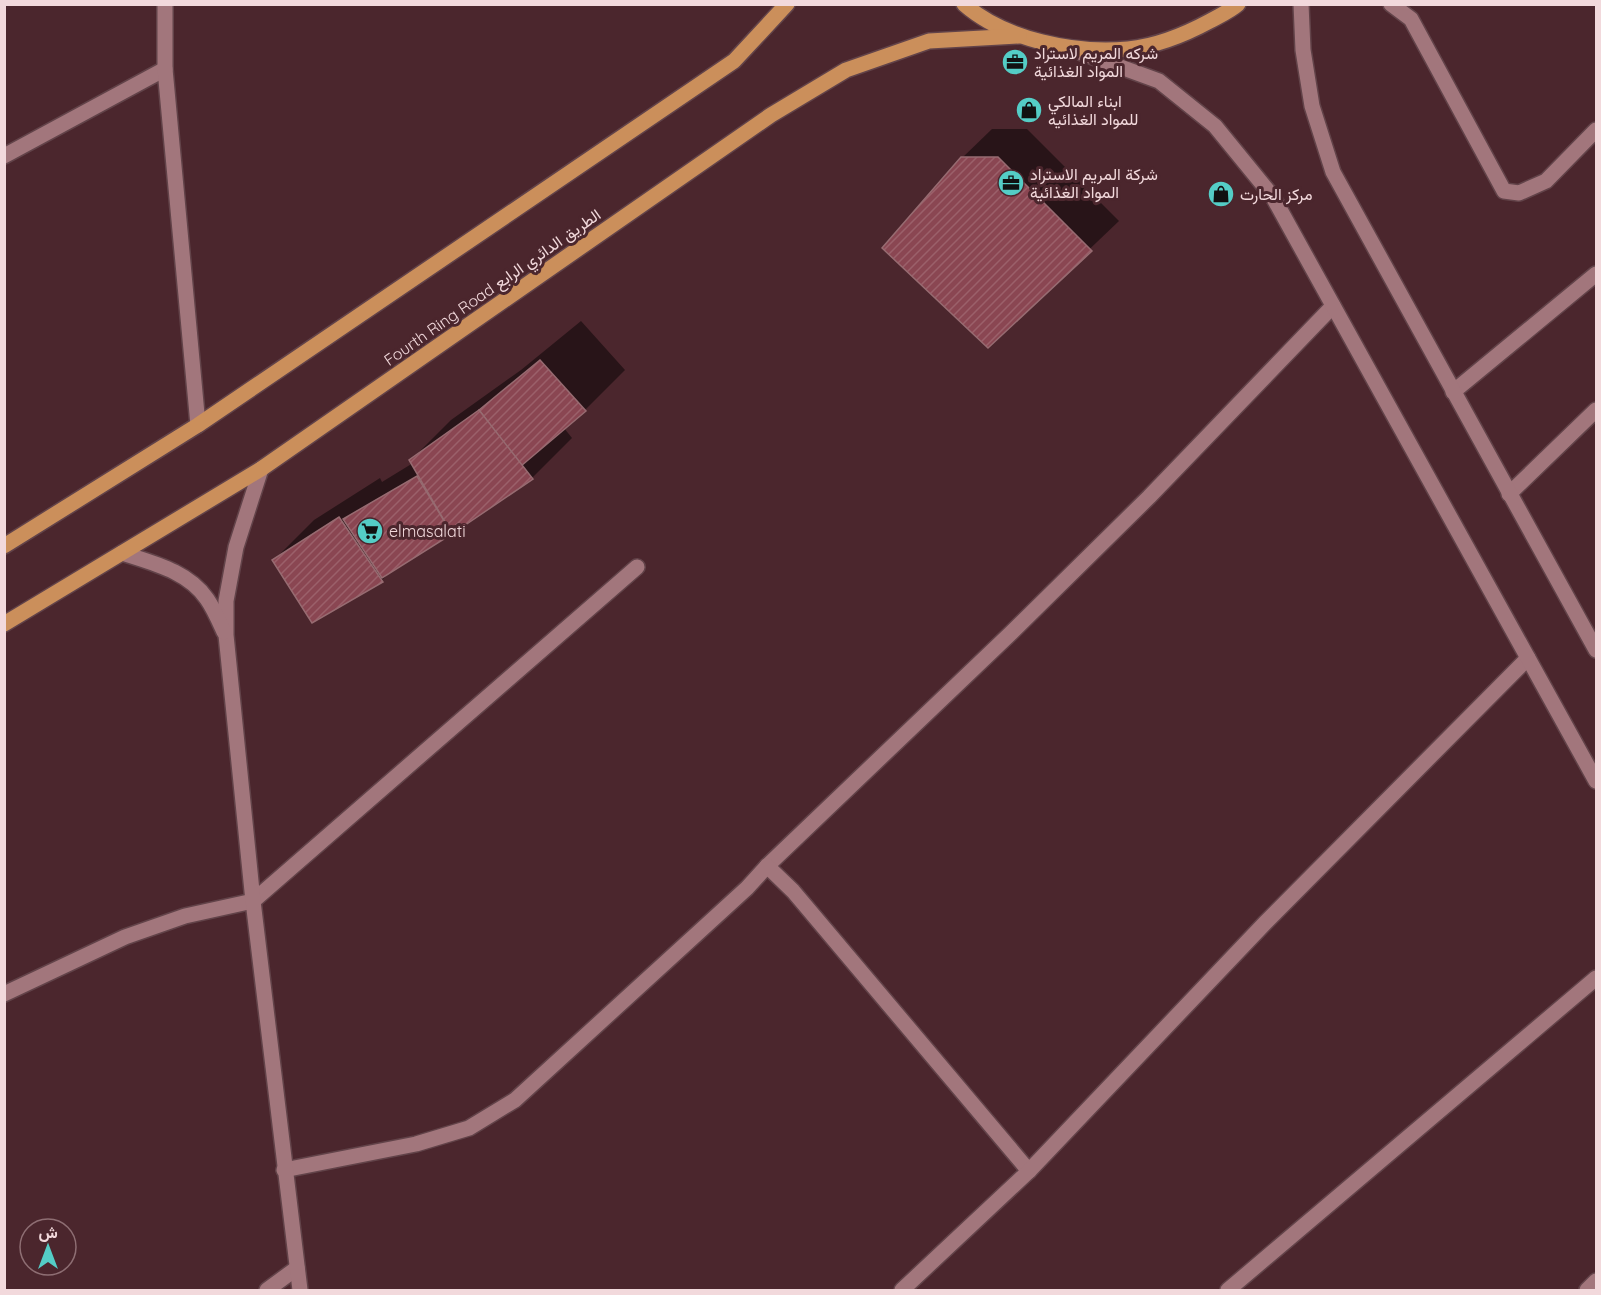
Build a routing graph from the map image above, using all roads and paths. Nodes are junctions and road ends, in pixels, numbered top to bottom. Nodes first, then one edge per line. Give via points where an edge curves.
1 (165, 4) edge
2 (787, 4) edge
3 (964, 4) edge
4 (1238, 4) edge
5 (1301, 4) edge
6 (1390, 4) edge
7 (1019, 36) junction
8 (1072, 49) junction
9 (165, 69) junction
10 (1596, 130) edge
11 (4, 156) edge
12 (1596, 274) edge
13 (1334, 306) junction
14 (1453, 392) junction
15 (1596, 410) edge
16 (198, 425) junction
17 (261, 469) junction
18 (1509, 494) junction
19 (4, 546) edge
20 (122, 553) junction
21 (637, 567) dead end
22 (4, 624) edge
23 (226, 635) junction
24 (1596, 650) edge
25 (1528, 658) junction
26 (1596, 781) edge
27 (767, 866) junction
28 (253, 901) junction
29 (1596, 978) edge
30 (4, 994) edge
31 (284, 1170) junction
32 (1029, 1171) junction
33 (297, 1268) junction
34 (1596, 1281) edge
35 (267, 1290) edge
36 (300, 1290) edge
37 (902, 1290) edge
38 (1228, 1290) edge
39 (1587, 1290) edge

1 - 9 street
2 - 16 main road via 734,61
3 - 7 main road
4 - 8 main road via 1185,34 1129,49
5 - 14 street via 1302,50 1312,106 1333,172
6 - 10 street via 1412,19 1504,190 1519,193 1546,181
7 - 8 main road
7 - 17 main road, Fourth Ring Road الطريق الدائري الرابع via 929,41 846,70 771,115
8 - 13 street via 1159,81 1215,126 1273,197
9 - 11 street
9 - 16 street
12 - 14 street
13 - 25 street
13 - 27 street via 1149,498
14 - 18 street
15 - 18 street
16 - 19 main road
17 - 20 main road, Fourth Ring Road الطريق الدائري الرابع
17 - 23 street via 237,547 226,601
18 - 24 street
20 - 22 main road, Fourth Ring Road الطريق الدائري الرابع
20 - 23 street via 166,567 188,580 206,598
21 - 28 street
23 - 28 street
25 - 26 street
25 - 32 street via 1266,923
27 - 31 street via 515,1100 469,1128 416,1144
27 - 32 street via 793,891
28 - 30 street via 185,916 124,937
28 - 31 street
29 - 38 street
31 - 33 street
32 - 37 street
33 - 35 street
33 - 36 street
34 - 39 street

